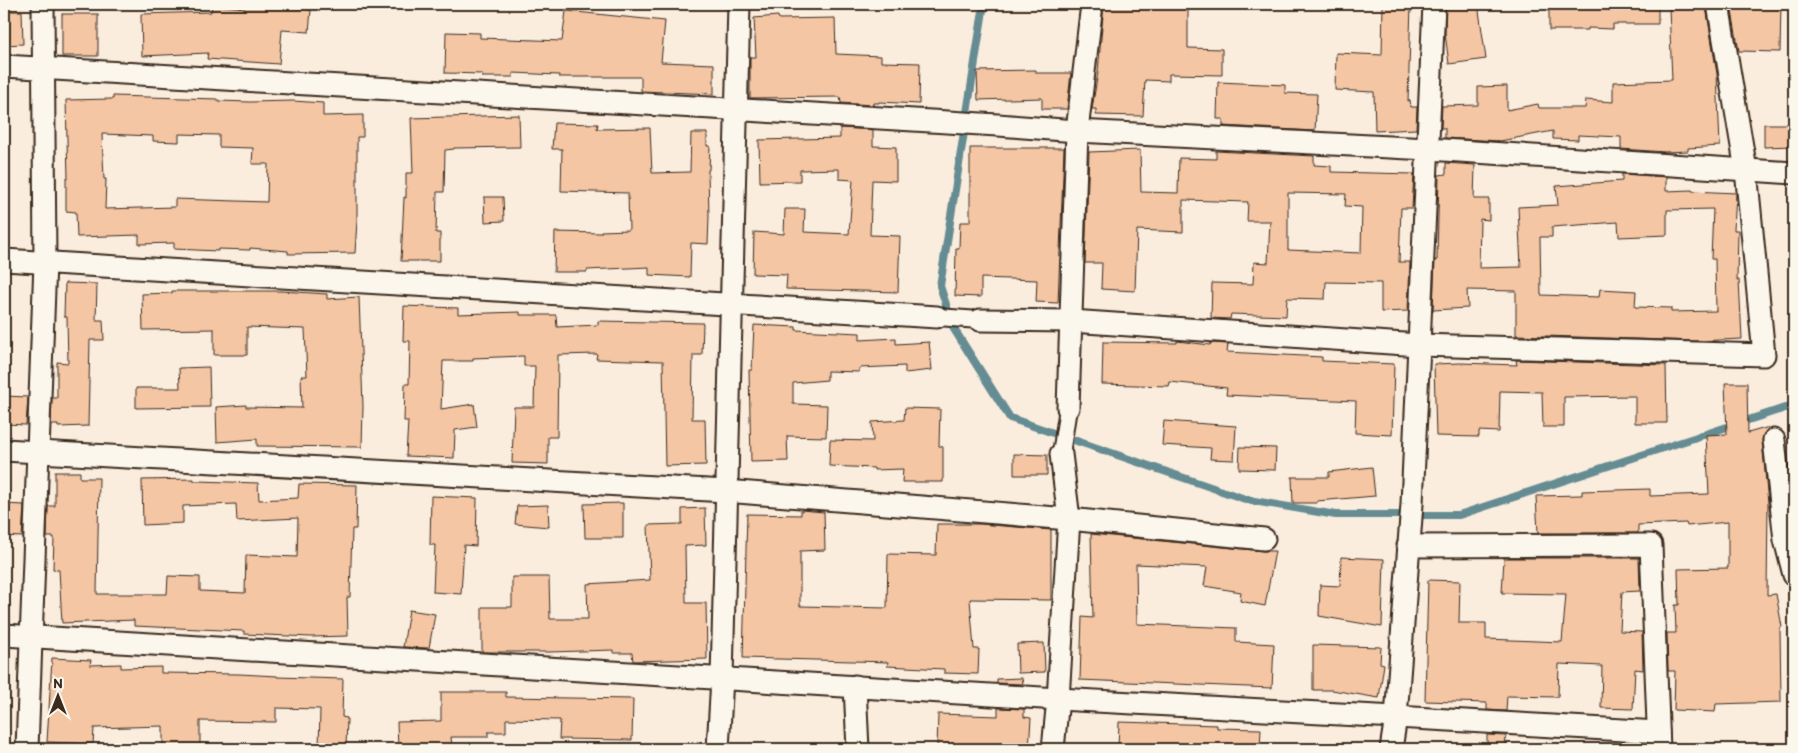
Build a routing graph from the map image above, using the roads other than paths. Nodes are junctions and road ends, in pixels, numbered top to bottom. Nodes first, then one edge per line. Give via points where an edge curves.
1 (43, 4) edge
2 (738, 4) edge
3 (1092, 4) edge
4 (1434, 4) edge
5 (1718, 4) edge
6 (4, 66) edge
7 (43, 68) junction
8 (736, 110) junction
9 (1077, 131) junction
10 (1428, 149) junction
11 (1746, 170) junction
12 (1794, 173) edge
13 (4, 260) edge
14 (45, 262) junction
15 (731, 305) junction
16 (937, 318) joint
17 (980, 320) joint
18 (1071, 321) junction
19 (1419, 346) junction
20 (1068, 408) joint
21 (1774, 440) dead end
22 (4, 450) edge
23 (38, 452) junction
24 (1060, 454) joint
25 (726, 491) junction
26 (1069, 519) junction
27 (1264, 539) dead end
28 (1408, 546) junction
29 (1794, 575) edge
30 (4, 636) edge
31 (32, 637) junction
32 (722, 678) junction
33 (855, 686) junction
34 (1058, 699) junction
35 (1396, 717) junction
36 (1658, 741) edge
37 (27, 749) edge
38 (718, 749) edge
39 (858, 749) edge
40 (1053, 749) edge
41 (1391, 749) edge

1 - 7 street
2 - 8 street
3 - 9 street
4 - 10 street
5 - 11 street
6 - 7 street
7 - 8 street
7 - 14 street
8 - 9 street
8 - 15 street
9 - 10 street
9 - 18 street
10 - 11 street
10 - 19 street
11 - 12 street
11 - 19 street via 1764,355
13 - 14 street
14 - 15 street
14 - 23 street
15 - 16 street
15 - 25 street
16 - 17 street
17 - 18 street
18 - 19 street
18 - 20 street
19 - 28 street
20 - 24 street
21 - 29 street via 1785,540
22 - 23 street
23 - 25 street
23 - 31 street
24 - 26 street
25 - 26 street
25 - 32 street
26 - 27 street
26 - 34 street
28 - 35 street
28 - 36 street via 1651,545
30 - 31 street
31 - 32 street
31 - 37 street
32 - 33 street
32 - 38 street
33 - 34 street
33 - 39 street
34 - 35 street
34 - 40 street
35 - 36 street
35 - 41 street

